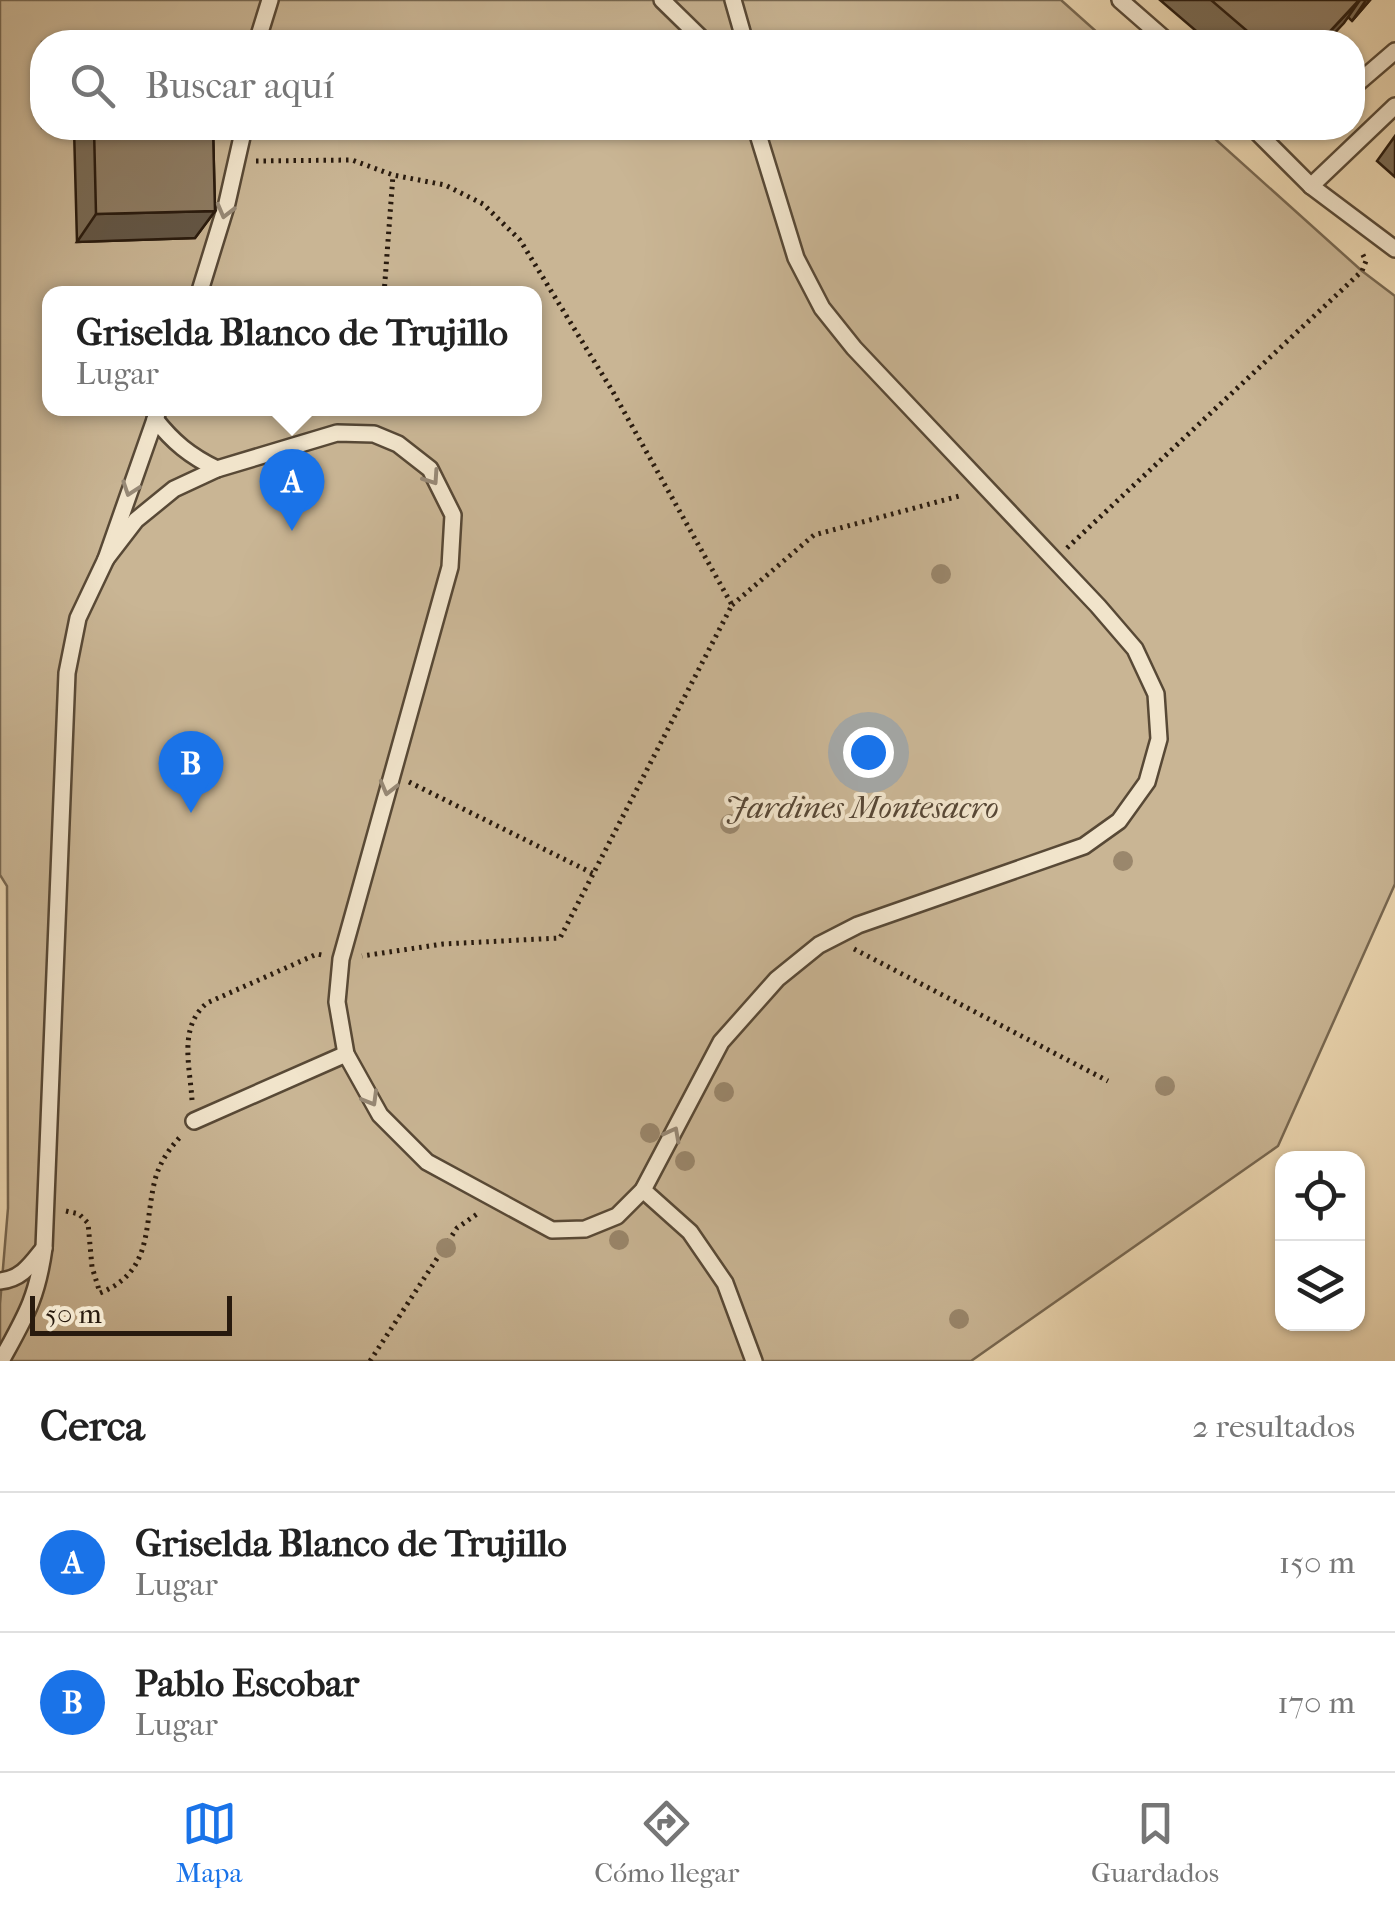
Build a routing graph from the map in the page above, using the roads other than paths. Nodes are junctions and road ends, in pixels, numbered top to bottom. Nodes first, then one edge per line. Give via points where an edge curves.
1 (270, 0) edge
2 (662, 0) edge
3 (732, 0) edge
4 (1120, 0) edge
5 (261, 30) edge
6 (693, 30) edge
7 (742, 30) edge
8 (1154, 30) edge
9 (1395, 51) edge
10 (1365, 77) edge
11 (1395, 106) edge
12 (1365, 135) edge
13 (242, 140) edge
14 (760, 140) edge
15 (1265, 140) edge
16 (1360, 140) edge
17 (1312, 186) junction
18 (1395, 250) edge
19 (201, 286) edge
20 (156, 416) edge
21 (158, 416) edge
22 (216, 469) junction
23 (106, 559) junction
24 (346, 1054) junction
25 (194, 1121) road end
26 (643, 1190) junction
27 (44, 1248) junction
28 (0, 1280) edge
29 (1, 1361) edge
30 (754, 1361) edge

1 - 5 lane
2 - 6 lane
3 - 7 lane
4 - 8 lane
9 - 10 lane
11 - 12 lane
13 -> 19 lane
26 -> 14 lane via 721,1042 777,978 858,925 1084,846 1119,822 1147,782 1159,738 1156,694 1135,649 822,308 796,258
15 - 17 lane
16 - 17 lane
17 - 18 lane
20 -> 23 lane
21 - 22 lane via 172,440
22 - 23 lane via 174,489 136,520
22 -> 24 lane via 338,433 374,434 430,470 453,515 450,568 341,959 337,1002
23 - 27 lane via 78,618 67,673
24 - 25 lane
24 -> 26 lane via 380,1115 427,1162 552,1230 584,1229 617,1216
26 - 30 lane via 690,1232 724,1283
27 - 28 lane via 13,1280
27 - 29 lane via 28,1316

